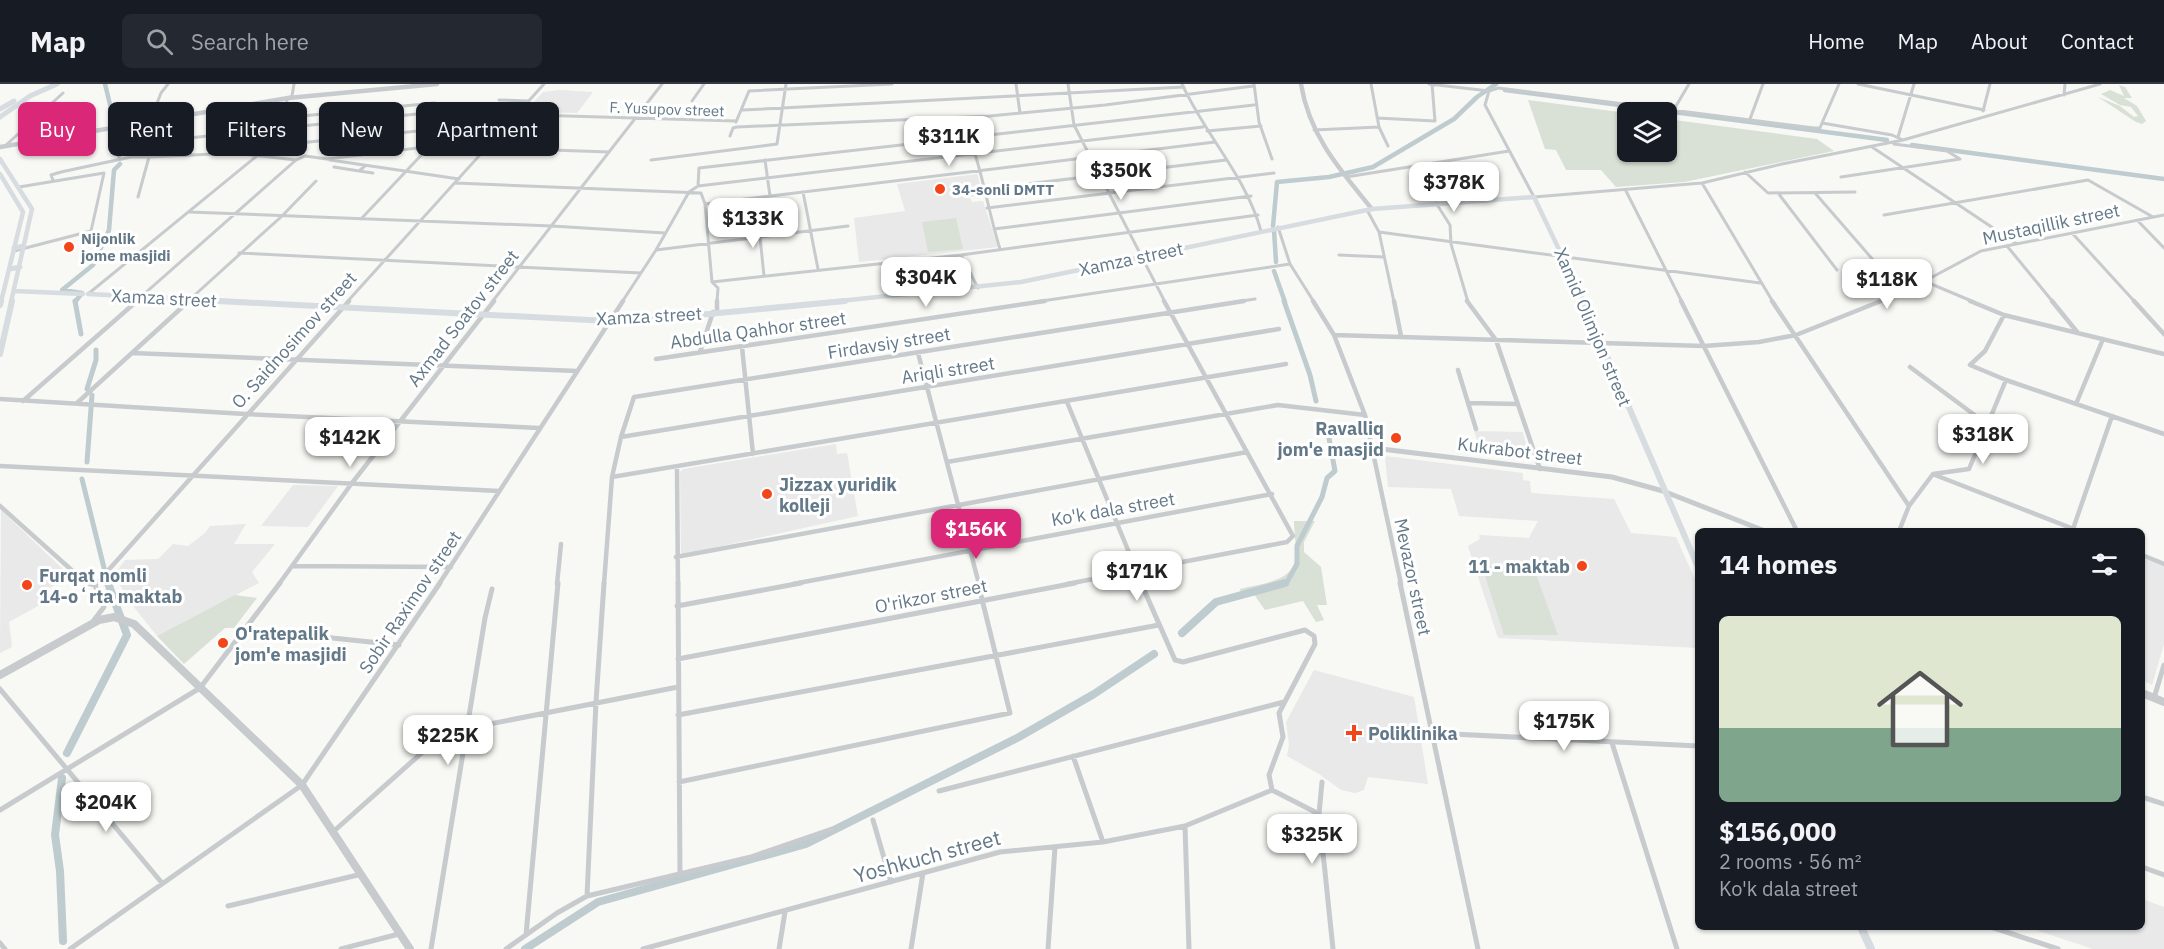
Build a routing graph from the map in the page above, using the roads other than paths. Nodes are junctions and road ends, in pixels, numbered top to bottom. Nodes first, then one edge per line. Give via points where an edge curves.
1 (48, 84) edge
2 (57, 84) edge
3 (168, 84) edge
4 (294, 84) edge
5 (437, 84) edge
6 (544, 84) edge
7 (662, 84) edge
8 (704, 84) edge
9 (786, 84) edge
10 (892, 84) edge
11 (1016, 84) edge
12 (1068, 84) edge
13 (1215, 84) edge
14 (1301, 84) edge
15 (1371, 84) edge
16 (1430, 84) edge
17 (1509, 84) edge
18 (1689, 84) edge
19 (1763, 84) edge
20 (1839, 84) edge
21 (1858, 84) edge
22 (1914, 84) edge
23 (1990, 84) edge
24 (2064, 84) edge
25 (2100, 84) edge
26 (1253, 85) edge
27 (1183, 86) edge
28 (1505, 89) junction
29 (785, 90) junction
30 (1215, 90) junction
31 (1489, 91) junction
32 (63, 93) dead end
33 (1069, 93) junction
34 (1186, 95) junction
35 (2064, 95) junction
36 (1018, 96) junction
37 (1910, 96) junction
38 (288, 98) junction
39 (499, 100) dead end
40 (528, 101) joint
41 (692, 101) dead end
42 (157, 102) edge
43 (287, 102) edge
44 (1617, 104) edge
45 (1677, 104) edge
46 (416, 105) edge
47 (1254, 105) junction
48 (783, 108) junction
49 (1071, 108) junction
50 (0, 110) edge
51 (743, 110) junction
52 (1983, 110) junction
53 (1194, 111) junction
54 (1677, 111) edge
55 (1020, 113) junction
56 (194, 114) edge
57 (416, 114) edge
58 (307, 116) edge
59 (559, 116) edge
60 (0, 117) edge
61 (634, 118) junction
62 (1377, 118) junction
63 (1982, 118) junction
64 (1750, 119) junction
65 (736, 122) junction
66 (1822, 123) junction
67 (780, 125) junction
68 (1074, 125) junction
69 (307, 126) edge
70 (1262, 126) junction
71 (737, 127) junction
72 (1203, 127) junction
73 (1379, 127) junction
74 (108, 128) edge
75 (1314, 130) junction
76 (416, 131) edge
77 (1207, 131) junction
78 (730, 136) dead end
79 (1898, 137) junction
80 (1903, 140) junction
81 (1082, 141) junction
82 (307, 142) edge
83 (1215, 142) junction
84 (1889, 143) junction
85 (1388, 146) dead end
86 (3, 147) edge
87 (1871, 147) junction
88 (416, 148) edge
89 (559, 150) edge
90 (1509, 151) junction
91 (609, 152) junction
92 (206, 154) edge
93 (975, 154) junction
94 (257, 156) edge
95 (271, 156) edge
96 (421, 156) edge
97 (480, 156) edge
98 (149, 157) junction
99 (1091, 158) junction
100 (0, 159) edge
101 (327, 159) junction
102 (1272, 159) dead end
103 (296, 160) junction
104 (651, 160) dead end
105 (765, 160) junction
106 (1226, 160) junction
107 (365, 166) junction
108 (334, 167) dead end
109 (1903, 168) junction
110 (359, 171) junction
111 (980, 171) junction
112 (407, 172) junction
113 (1745, 172) junction
114 (372, 173) dead end
115 (1274, 173) dead end
116 (0, 174) edge
117 (1100, 175) junction
118 (1240, 177) junction
119 (1346, 177) junction
120 (1841, 177) dead end
121 (768, 178) junction
122 (459, 179) junction
123 (53, 180) junction
124 (316, 181) dead end
125 (455, 183) junction
126 (1702, 183) junction
127 (698, 186) junction
128 (19, 187) junction
129 (580, 189) junction
130 (986, 189) junction
131 (1626, 191) junction
132 (689, 192) junction
133 (803, 192) junction
134 (1855, 192) dead end
135 (1109, 193) junction
136 (1778, 193) junction
137 (1815, 193) junction
138 (770, 196) junction
139 (1251, 196) junction
140 (138, 197) dead end
141 (1533, 197) junction
142 (756, 198) junction
143 (1436, 203) junction
144 (1955, 203) junction
145 (705, 204) junction
146 (987, 208) junction
147 (1370, 209) junction
148 (189, 212) junction
149 (1119, 213) junction
150 (234, 214) junction
151 (1258, 215) junction
152 (1884, 215) dead end
153 (2164, 215) edge
154 (282, 216) junction
155 (2153, 217) junction
156 (361, 219) junction
157 (2137, 220) junction
158 (422, 221) junction
159 (552, 226) junction
160 (848, 226) dead end
161 (1278, 227) junction
162 (994, 229) junction
163 (810, 231) junction
164 (1261, 231) junction
165 (1130, 232) junction
166 (1378, 232) junction
167 (665, 233) junction
168 (2072, 233) junction
169 (760, 238) junction
170 (1451, 243) junction
171 (708, 244) junction
172 (2017, 244) junction
173 (2007, 246) junction
174 (24, 247) junction
175 (2164, 248) edge
176 (14, 249) junction
177 (1000, 249) junction
178 (656, 250) junction
179 (239, 252) junction
180 (961, 255) junction
181 (1339, 255) dead end
182 (1141, 257) junction
183 (1384, 257) junction
184 (1565, 259) junction
185 (384, 260) junction
186 (1290, 264) junction
187 (20, 267) junction
188 (521, 267) junction
189 (9, 269) junction
190 (818, 269) junction
191 (1837, 270) dead end
192 (1666, 271) junction
193 (640, 273) junction
194 (764, 276) junction
195 (1924, 281) junction
196 (712, 282) junction
197 (1154, 283) junction
198 (1761, 283) junction
199 (3, 286) edge
200 (978, 288) junction
201 (1908, 290) junction
202 (14, 291) junction
203 (83, 294) junction
204 (139, 296) junction
205 (190, 299) junction
206 (1256, 299) dead end
207 (0, 305) edge
208 (342, 306) junction
209 (715, 312) junction
210 (1170, 312) junction
211 (484, 314) junction
212 (2004, 315) junction
213 (609, 321) junction
214 (1279, 329) dead end
215 (2078, 333) junction
216 (2164, 334) edge
217 (1334, 335) junction
218 (1796, 335) junction
219 (1401, 336) junction
220 (2103, 339) junction
221 (1496, 340) junction
222 (1188, 344) junction
223 (1602, 344) junction
224 (1704, 346) junction
225 (742, 347) junction
226 (700, 352) junction
227 (132, 353) junction
228 (918, 353) junction
229 (0, 354) edge
230 (2164, 354) edge
231 (656, 358) dead end
232 (294, 360) junction
233 (1286, 364) dead end
234 (443, 366) junction
235 (1910, 367) dead end
236 (1458, 370) dead end
237 (577, 371) junction
238 (1206, 378) junction
239 (745, 380) junction
240 (2006, 380) junction
241 (929, 387) junction
242 (0, 399) edge
243 (23, 401) junction
244 (1067, 402) junction
245 (77, 403) junction
246 (1468, 404) junction
247 (1518, 404) junction
248 (2076, 404) junction
249 (244, 414) junction
250 (1225, 415) junction
251 (1365, 416) junction
252 (2112, 416) junction
253 (748, 417) junction
254 (402, 422) junction
255 (938, 423) junction
256 (1988, 425) junction
257 (539, 428) junction
258 (1476, 429) dead end
259 (2164, 434) edge
260 (621, 437) junction
261 (1081, 439) junction
262 (1373, 448) junction
263 (1247, 452) junction
264 (753, 454) junction
265 (947, 462) junction
266 (0, 466) edge
267 (676, 466) junction
268 (1540, 469) junction
269 (1933, 474) junction
270 (190, 476) junction
271 (612, 477) junction
272 (1098, 479) junction
273 (352, 483) junction
274 (1663, 490) junction
275 (499, 491) junction
276 (1272, 494) junction
277 (959, 504) junction
278 (0, 506) edge
279 (1909, 506) junction
280 (1115, 522) junction
281 (1758, 528) edge
282 (1795, 528) edge
283 (1900, 528) edge
284 (2070, 528) edge
285 (2073, 528) edge
286 (561, 544) dead end
287 (969, 550) junction
288 (2145, 556) edge
289 (676, 557) junction
290 (1695, 560) edge
291 (2164, 564) edge
292 (293, 566) junction
293 (451, 567) junction
294 (1136, 571) junction
295 (96, 585) junction
296 (492, 589) dead end
297 (981, 600) junction
298 (677, 606) junction
299 (93, 622) junction
300 (1159, 625) junction
301 (246, 629) junction
302 (399, 645) junction
303 (995, 655) junction
304 (678, 659) junction
305 (2164, 666) edge
306 (0, 675) edge
307 (200, 687) junction
308 (678, 687) junction
309 (0, 689) edge
310 (2145, 694) edge
311 (2154, 698) junction
312 (596, 702) junction
313 (1284, 702) junction
314 (2164, 702) edge
315 (545, 712) junction
316 (678, 716) junction
317 (466, 729) junction
318 (1431, 733) junction
319 (1612, 743) junction
320 (1695, 746) edge
321 (1073, 756) junction
322 (68, 768) junction
323 (679, 782) junction
324 (1322, 782) dead end
325 (302, 785) junction
326 (1272, 789) junction
327 (939, 791) dead end
328 (2145, 798) edge
329 (2164, 804) edge
330 (0, 810) edge
331 (1319, 814) junction
332 (873, 820) dead end
333 (1185, 826) junction
334 (832, 830) dead end
335 (334, 831) junction
336 (1103, 842) junction
337 (1055, 847) junction
338 (2145, 868) edge
339 (923, 873) junction
340 (362, 874) junction
341 (680, 875) junction
342 (2164, 875) edge
343 (891, 882) junction
344 (162, 883) junction
345 (587, 896) junction
346 (228, 906) dead end
347 (785, 912) junction
348 (1862, 930) edge
349 (2000, 930) edge
350 (399, 934) junction
351 (526, 935) junction
352 (0, 943) edge
353 (4, 949) edge
354 (70, 949) edge
355 (341, 949) edge
356 (410, 949) edge
357 (431, 949) edge
358 (506, 949) edge
359 (643, 949) edge
360 (778, 949) edge
361 (911, 949) edge
362 (1048, 949) edge
363 (1189, 949) edge
364 (1333, 949) edge
365 (1478, 949) edge
366 (1677, 949) edge
367 (1870, 949) edge
368 (2058, 949) edge

1 - 50 main road
2 - 60 main road via 37,92
3 - 42 street
4 - 38 street
5 - 38 street
6 - 40 street, O. Saidnosimov street
7 - 61 street, Axmad Soatov street
8 - 41 street
9 - 29 street
10 - 29 street
11 - 36 street
12 - 33 street
13 - 30 street
14 - 75 street via 1302,102
15 - 62 street
16 - 31 street
16 - 62 street via 1437,120
17 - 28 street
18 - 45 street
19 - 64 street
20 - 66 street
21 - 37 street
22 - 37 street
23 - 52 street
24 - 35 street
25 - 35 street
26 - 30 street
26 - 47 street
27 - 33 street
27 - 34 street
28 - 31 street
28 - 44 street
29 - 48 street
29 - 51 street via 749,92
30 - 34 street
31 - 90 street, Xamid Olimjon street via 1485,105
32 - 86 street
33 - 36 street
33 - 49 street
34 - 49 street
34 - 53 street
35 - 63 street
36 - 48 street
36 - 55 street
37 - 52 street
37 - 79 street
38 - 43 street
38 - 56 street
39 - 40 street
46 - 58 street
47 - 53 street
47 - 70 street
48 - 51 street
48 - 67 street
49 - 55 street
49 - 68 street
51 - 65 street
52 - 63 street
53 - 68 street
53 - 72 street
54 - 64 street
55 - 67 street
57 - 69 street, F. Yusupov street
59 - 61 street, F. Yusupov street
61 - 65 street, F. Yusupov street
61 - 91 street, Axmad Soatov street
62 - 73 street
63 - 80 street
64 - 66 street via 1814,128 1820,128
65 - 71 street
66 - 79 street
67 - 71 street
67 - 104 street via 777,144
68 - 81 street
68 - 105 street
70 - 77 street
70 - 102 street
71 - 78 street
72 - 77 street
72 - 81 street
73 - 75 street
73 - 85 street
74 - 86 street
75 - 119 street
76 - 82 street
77 - 83 street
79 - 80 street
80 - 84 street
81 - 93 street
81 - 99 street
83 - 99 street
83 - 106 street
84 - 87 street
84 - 109 street via 1947,151 1960,159
87 - 109 street
87 - 113 street
88 - 101 street
89 - 91 street
90 - 119 street
90 - 141 street, Xamid Olimjon street
91 - 129 street, Axmad Soatov street
92 - 98 street
93 - 111 street
93 - 121 street
94 - 148 street
95 - 103 street
96 - 112 street
97 - 122 street, O. Saidnosimov street
98 - 123 street via 60,172 51,175
98 - 140 street
99 - 111 street
99 - 117 street
100 - 128 main road
101 - 103 street via 305,156
101 - 107 street
103 - 150 street
105 - 121 street
105 - 127 street via 699,168
106 - 117 street
106 - 118 street
107 - 110 street
107 - 112 street
108 - 110 street
109 - 120 street
109 - 144 street
110 - 114 street
111 - 130 street
111 - 133 street
112 - 122 street
112 - 156 street
113 - 126 street
113 - 136 street via 1768,193
115 - 118 street
116 - 176 main road via 23,212
117 - 130 street
117 - 135 street
118 - 135 street
118 - 139 street
119 - 147 street
121 - 127 street
121 - 138 street
122 - 125 street, O. Saidnosimov street
123 - 128 street
123 - 174 street via 104,172 92,230
124 - 154 street
125 - 129 street
125 - 158 street, O. Saidnosimov street
126 - 131 street
126 - 198 street
127 - 132 street
128 - 174 main road via 32,209
129 - 132 street
129 - 159 street, Axmad Soatov street
130 - 146 street
131 - 141 street
131 - 192 street
132 - 145 street via 701,193
132 - 167 street, Sobir Raximov street
133 - 138 street
133 - 163 street
134 - 137 street
135 - 146 street
135 - 149 street
136 - 137 street
136 - 191 street
137 - 201 street via 1881,269
138 - 142 street
139 - 149 street
139 - 151 street
141 - 143 main road, Xamza street
141 - 184 main road, Xamid Olimjon street
142 - 145 street
142 - 169 street
143 - 147 main road, Xamza street
143 - 170 street via 1449,225
144 - 152 street
144 - 155 street via 2088,180
144 - 172 street
145 - 171 street
146 - 162 street
147 - 161 main road, Xamza street
147 - 166 street
148 - 150 street
148 - 203 street
149 - 162 street
149 - 165 street
150 - 154 street
150 - 204 street
151 - 164 street
151 - 165 street
153 - 155 street, Mustaqillik street
154 - 156 street
154 - 179 street
155 - 157 street, Mustaqillik street
156 - 158 street
157 - 168 street, Mustaqillik street
157 - 175 street
158 - 159 street
158 - 185 street, O. Saidnosimov street
159 - 167 street
159 - 188 street, Axmad Soatov street
160 - 163 street
161 - 164 main road, Xamza street
161 - 186 street, Mevazor street
162 - 177 street
163 - 169 street
163 - 190 street
164 - 182 main road, Xamza street
165 - 177 street
165 - 182 street
166 - 170 street
166 - 183 street
167 - 178 street, Sobir Raximov street
168 - 172 street, Mustaqillik street
168 - 216 street
169 - 171 street
169 - 194 street
170 - 184 street
170 - 221 street via 1468,303
171 - 178 street
171 - 196 street
172 - 173 street, Mustaqillik street
173 - 195 street, Mustaqillik street via 1981,251
173 - 215 street
174 - 176 main road
174 - 187 main road
176 - 189 main road
177 - 180 street
178 - 193 street, Sobir Raximov street
179 - 185 street
179 - 205 street
180 - 190 street
180 - 200 street
181 - 183 street
182 - 197 street
182 - 200 main road, Xamza street
183 - 219 street
184 - 192 street
184 - 223 main road, Xamid Olimjon street
185 - 188 street
185 - 208 street, O. Saidnosimov street
186 - 197 street, Abdulla Qahhor street
186 - 217 street, Mevazor street
187 - 189 main road
187 - 202 main road
188 - 193 street
188 - 211 street, Axmad Soatov street
189 - 199 main road
190 - 194 street
192 - 198 street
192 - 224 street
193 - 213 street, Sobir Raximov street
194 - 196 street
195 - 201 street, Mustaqillik street
195 - 212 street
196 - 209 street via 718,288
197 - 210 street
197 - 225 street, Abdulla Qahhor street
198 - 218 street
199 - 207 main road
200 - 209 main road, Xamza street
201 - 218 street, Mustaqillik street
202 - 203 main road, Xamza street
202 - 229 main road
203 - 204 main road, Xamza street
204 - 205 main road, Xamza street
204 - 243 street
205 - 208 main road, Xamza street
205 - 227 street
206 - 210 street, Firdavsiy street
208 - 211 main road, Xamza street
208 - 232 street, O. Saidnosimov street
209 - 213 main road, Xamza street
209 - 226 street
210 - 222 street
210 - 228 street, Firdavsiy street
211 - 213 main road, Xamza street
211 - 234 street, Axmad Soatov street
212 - 215 street
212 - 240 street via 1985,351 1971,365
213 - 237 street, Sobir Raximov street
214 - 222 street, Ariqli street
215 - 220 street
217 - 219 street, Mustaqillik street
217 - 251 street, Mevazor street
218 - 224 street, Mustaqillik street
218 - 279 street
219 - 221 street, Mustaqillik street
220 - 230 street
220 - 248 street
221 - 223 street, Mustaqillik street
221 - 247 street
222 - 238 street
222 - 241 street, Ariqli street
223 - 224 street, Mustaqillik street
223 - 274 main road, Xamid Olimjon street
224 - 282 street
225 - 226 street, Abdulla Qahhor street
225 - 239 street
226 - 231 street, Abdulla Qahhor street
227 - 232 street
227 - 245 street
228 - 239 street, Firdavsiy street
228 - 241 street
232 - 234 street
232 - 249 street, O. Saidnosimov street
233 - 238 street
234 - 237 street
234 - 254 street, Axmad Soatov street
235 - 256 street
236 - 246 street
237 - 257 street, Sobir Raximov street
238 - 244 street
238 - 250 street
239 - 253 street
239 - 260 street, Firdavsiy street via 634,397
240 - 248 street
240 - 256 street
241 - 253 street, Ariqli street
241 - 255 street
242 - 243 street
243 - 245 street
244 - 255 street
244 - 261 street
245 - 249 street
246 - 247 street
246 - 258 street
247 - 268 street
248 - 252 street
249 - 254 street
249 - 270 street, O. Saidnosimov street
250 - 251 street via 1278,405
250 - 261 street
250 - 263 street
251 - 262 street, Mevazor street
252 - 259 street
252 - 285 street
253 - 260 street, Ariqli street
253 - 264 street
254 - 257 street
254 - 273 street, Axmad Soatov street
255 - 264 street
255 - 265 street
256 - 269 street via 1969,469
257 - 275 street, Sobir Raximov street
260 - 271 street
261 - 265 street
261 - 272 street
262 - 268 street, Kukrabot street
262 - 318 street, Mevazor street
263 - 272 street
263 - 276 street
264 - 267 street
265 - 277 street
266 - 270 street
267 - 271 street
267 - 289 street
268 - 274 street, Kukrabot street via 1612,477
269 - 279 street
269 - 284 street
270 - 273 street
270 - 295 street, O. Saidnosimov street
271 - 312 street
272 - 277 street
272 - 280 street
273 - 275 street
273 - 292 street, Axmad Soatov street
274 - 281 street, Kukrabot street
274 - 290 main road, Xamid Olimjon street
275 - 293 street, Sobir Raximov street
276 - 280 street, Ko'k dala street
276 - 294 street, O'rikzor street via 1293,536 1287,542
277 - 287 street
277 - 289 street
278 - 295 street via 86,582
279 - 283 street
280 - 287 street, Ko'k dala street
280 - 294 street
286 - 315 street
287 - 297 street
287 - 298 street, Ko'k dala street
288 - 291 street
289 - 298 street
292 - 293 street
292 - 301 street, Axmad Soatov street
293 - 302 street, Sobir Raximov street
294 - 297 street, O'rikzor street
294 - 300 street
295 - 299 street via 104,607
296 - 317 street
297 - 303 street
297 - 304 street, O'rikzor street
298 - 304 street
299 - 306 street
299 - 307 street via 107,616 134,624
300 - 303 street
300 - 313 street via 1179,662 1305,630 1314,636 1315,644
301 - 302 street
301 - 307 street, Axmad Soatov street
302 - 325 street, Sobir Raximov street
303 - 316 street
303 - 323 street via 1010,713
304 - 308 street
305 - 311 street
307 - 322 street, Axmad Soatov street
307 - 325 street
308 - 312 street
308 - 316 street
309 - 322 street
310 - 311 street
311 - 314 street
312 - 315 street
312 - 345 street
313 - 321 street
313 - 326 street via 1279,713 1283,737 1269,775
315 - 317 street
315 - 351 street
316 - 323 street
317 - 335 street via 444,733
317 - 357 street
318 - 319 street
318 - 365 street, Mevazor street
319 - 320 street
319 - 366 street
321 - 327 street
321 - 336 street
322 - 330 street, Axmad Soatov street
322 - 344 street
323 - 341 street
324 - 331 street
325 - 335 street
325 - 344 street, Sobir Raximov street
326 - 331 street
326 - 333 street, Yoshkuch street
328 - 329 street
331 - 364 street
332 - 343 street
333 - 336 street, Yoshkuch street
333 - 363 street
334 - 341 street via 752,857
335 - 340 street
336 - 337 street, Yoshkuch street
337 - 339 street, Yoshkuch street via 1000,852
337 - 362 street
338 - 342 street
339 - 343 street, Yoshkuch street
339 - 361 street
340 - 346 street
340 - 350 street
341 - 345 street
343 - 347 street, Yoshkuch street
344 - 354 street, Sobir Raximov street
345 - 351 street
347 - 359 street, Yoshkuch street
347 - 360 street
348 - 367 main road
349 - 368 street
350 - 355 street
350 - 356 street
351 - 358 street
352 - 353 street

